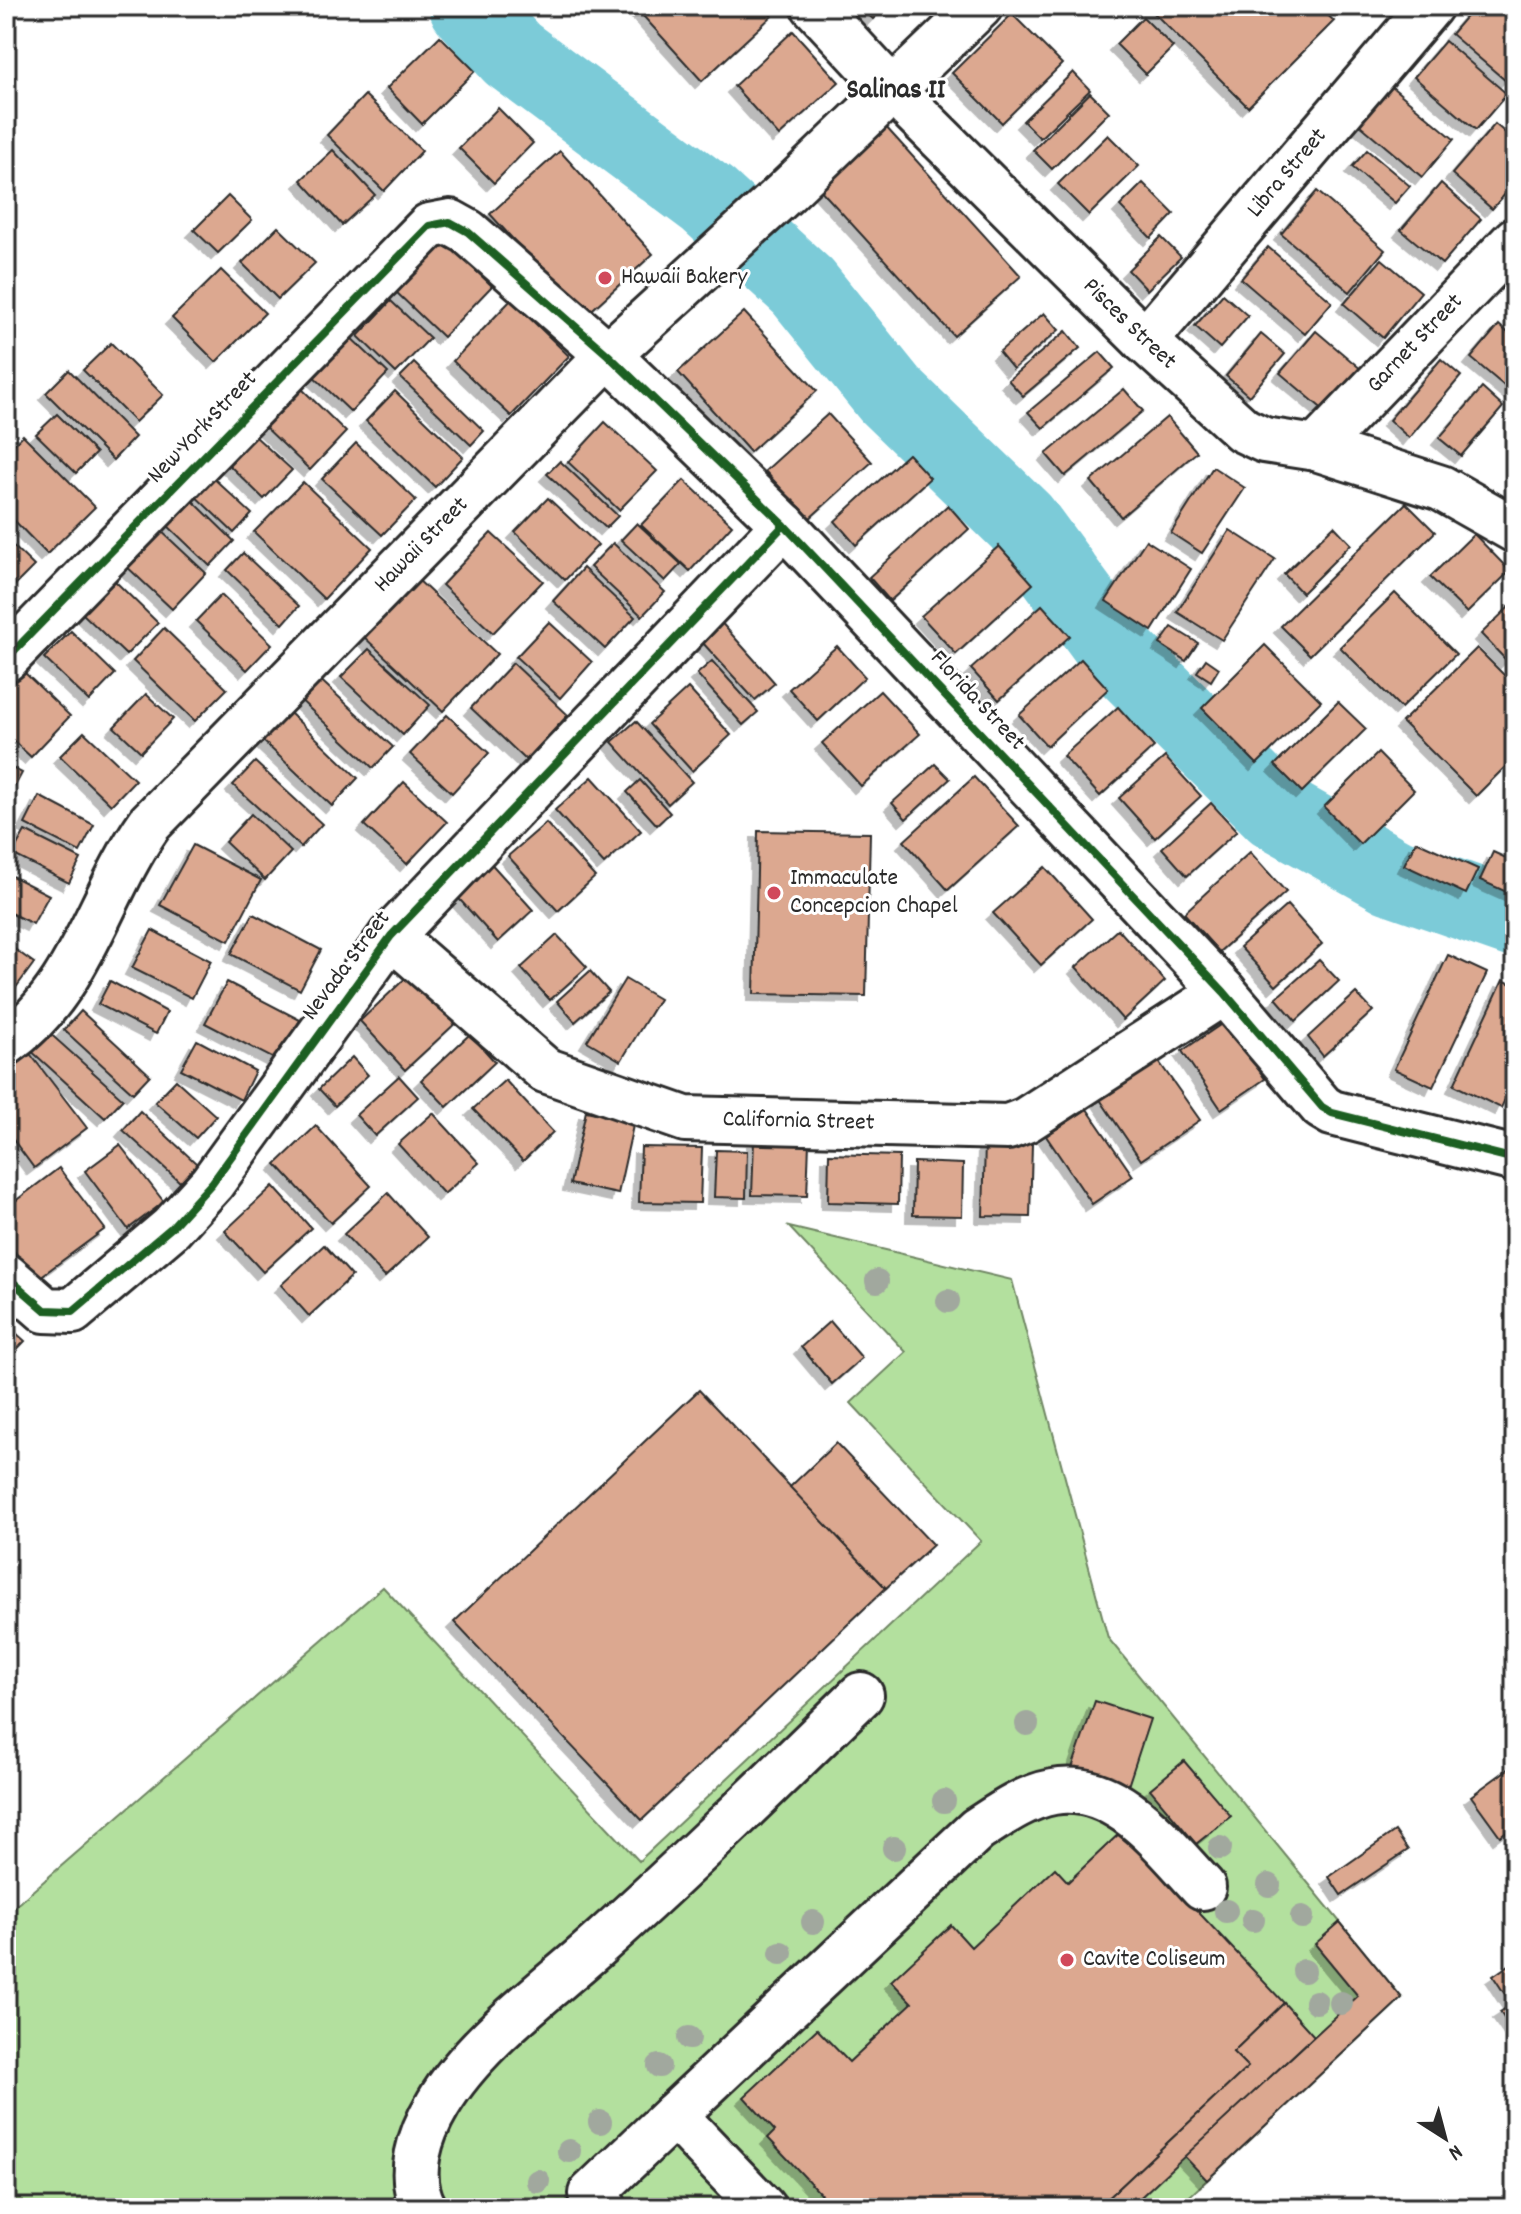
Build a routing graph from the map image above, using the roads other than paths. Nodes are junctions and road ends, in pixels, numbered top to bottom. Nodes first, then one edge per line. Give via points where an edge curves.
1 (814, 6) edge
2 (980, 6) edge
3 (1430, 6) edge
4 (893, 91) junction
5 (429, 226) joint
6 (1515, 240) edge
7 (1145, 341) junction
8 (608, 355) junction
9 (1316, 448) junction
10 (784, 525) junction
11 (1515, 530) edge
12 (6, 659) edge
13 (391, 936) junction
14 (1224, 992) junction
15 (6, 1043) edge
16 (1515, 1159) edge
17 (6, 1276) edge
18 (861, 1695) dead end
19 (1203, 1887) dead end
20 (674, 2115) junction
21 (424, 2208) edge
22 (604, 2208) edge
23 (763, 2208) edge

1 - 4 street, Pisces Street
2 - 4 street, Hawaii Street
3 - 7 street, Libra Street
4 - 7 street, Pisces Street
4 - 8 street, Hawaii Street
5 - 8 street, Florida Street via 450,222 468,232
5 - 12 street, New York Street
6 - 9 street, Garnet Street
7 - 9 street, Pisces Street via 1243,430 1282,445
8 - 10 street, Florida Street
8 - 15 street, Hawaii Street via 150,823 81,955 33,1019
9 - 11 street, Pisces Street via 1441,488
10 - 13 street, Nevada Street
10 - 14 street, Florida Street
13 - 14 street, California Street via 545,1070 685,1119 1008,1127
13 - 17 street, Nevada Street via 212,1183 171,1228 73,1311 45,1310
14 - 16 street, Florida Street via 1332,1113
18 - 21 street via 710,1845 492,2038 439,2102 421,2138 416,2167
19 - 20 street via 1133,1818 1093,1794 1054,1792 1015,1806 977,1830
20 - 22 street via 591,2194
20 - 23 street

